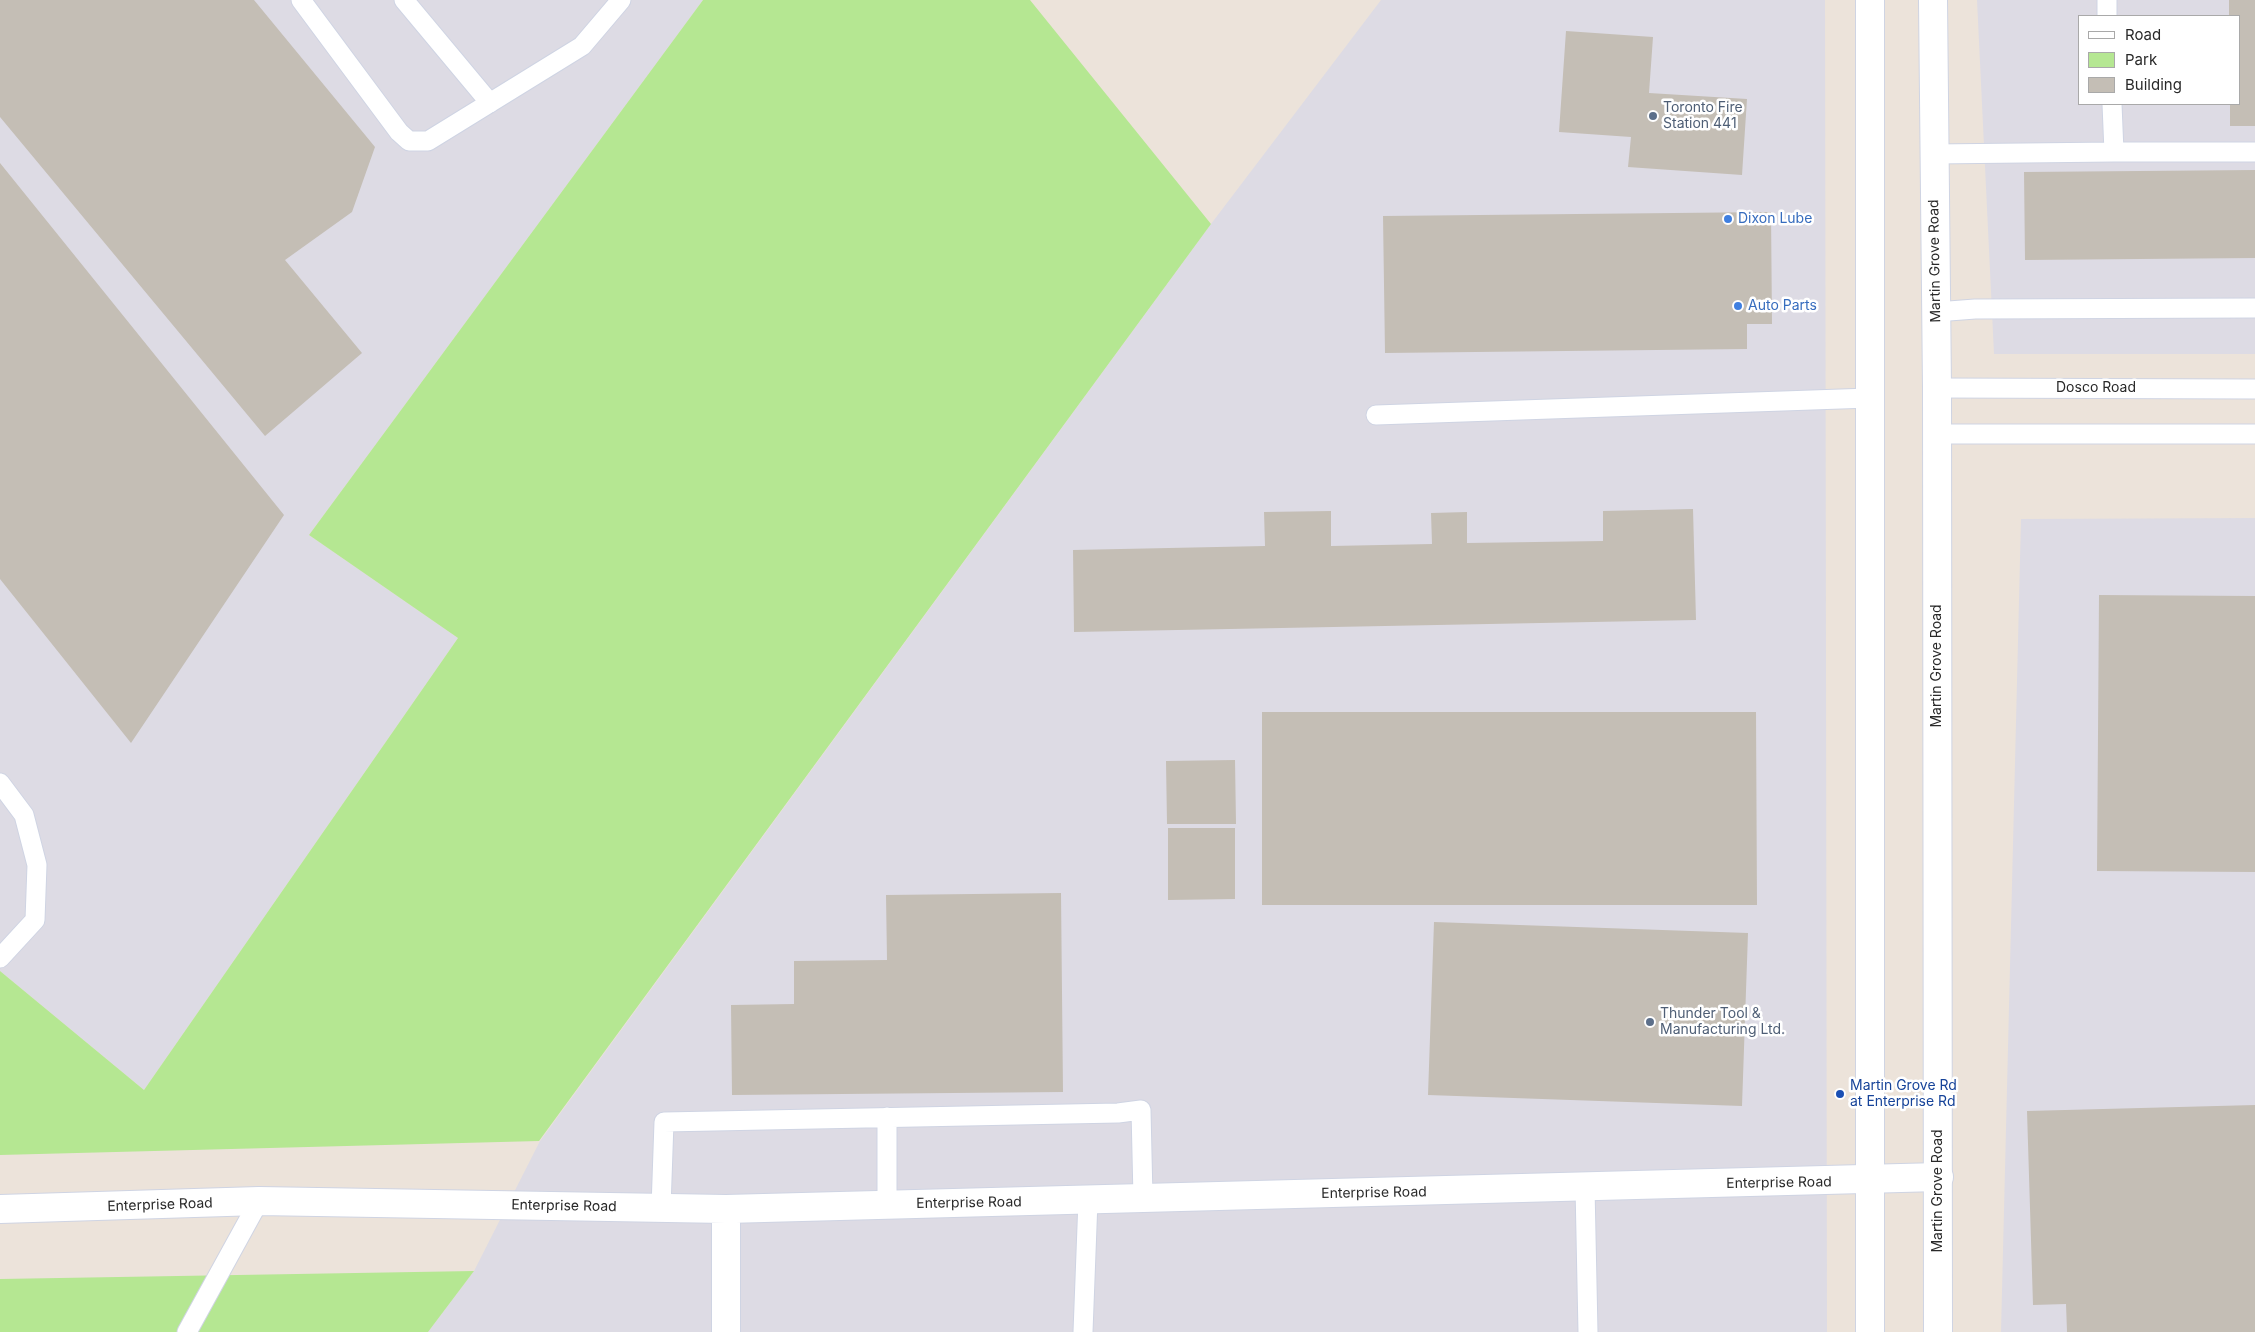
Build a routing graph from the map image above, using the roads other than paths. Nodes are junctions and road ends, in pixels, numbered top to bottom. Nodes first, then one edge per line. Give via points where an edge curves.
1 (300, 0) edge
2 (404, 0) edge
3 (621, 0) edge
4 (1870, 0) edge
5 (1933, 0) edge
6 (2107, 0) edge
7 (2107, 15) edge
8 (490, 103) junction
9 (2112, 105) edge
10 (2114, 152) junction
11 (2255, 152) edge
12 (1934, 154) junction
13 (2255, 308) edge
14 (1936, 312) junction
15 (1937, 388) junction
16 (2255, 389) edge
17 (1870, 398) junction
18 (1376, 416) dead end
19 (1937, 434) junction
20 (2255, 434) edge
21 (0, 783) edge
22 (0, 958) edge
23 (887, 1117) junction
24 (1938, 1177) junction
25 (1869, 1180) junction
26 (1585, 1187) junction
27 (1143, 1198) junction
28 (1088, 1200) junction
29 (259, 1201) junction
30 (887, 1205) junction
31 (661, 1208) junction
32 (0, 1209) edge
33 (726, 1209) junction
34 (187, 1332) edge
35 (726, 1332) edge
36 (1083, 1332) edge
37 (1588, 1332) edge
38 (1870, 1332) edge
39 (1938, 1332) edge

1 - 8 lane via 409,141 428,141
2 - 8 lane
3 - 8 lane via 582,46
4 - 17 main road
5 - 12 main road, Martin Grove Road
6 - 7 lane
9 - 10 lane
10 - 11 lane
10 - 12 lane
12 - 14 main road, Martin Grove Road
13 - 14 lane via 1975,309
14 - 15 main road, Martin Grove Road
15 - 16 lane, Dosco Road
15 - 19 main road, Martin Grove Road
17 - 18 lane
17 - 25 main road
19 - 20 lane
19 - 24 main road, Martin Grove Road
21 - 22 lane via 24,815 37,865 35,920
23 - 27 lane via 1141,1110
23 - 30 lane
23 - 31 lane via 664,1122
24 - 25 main road, Enterprise Road
24 - 39 main road, Martin Grove Road
25 - 26 main road, Enterprise Road
25 - 38 main road
26 - 27 main road, Enterprise Road
26 - 37 lane
27 - 28 main road, Enterprise Road
28 - 30 main road, Enterprise Road
28 - 36 lane
29 - 31 main road, Enterprise Road
29 - 32 main road, Enterprise Road
29 - 34 lane
30 - 33 main road, Enterprise Road
31 - 33 main road, Enterprise Road
33 - 35 main road

